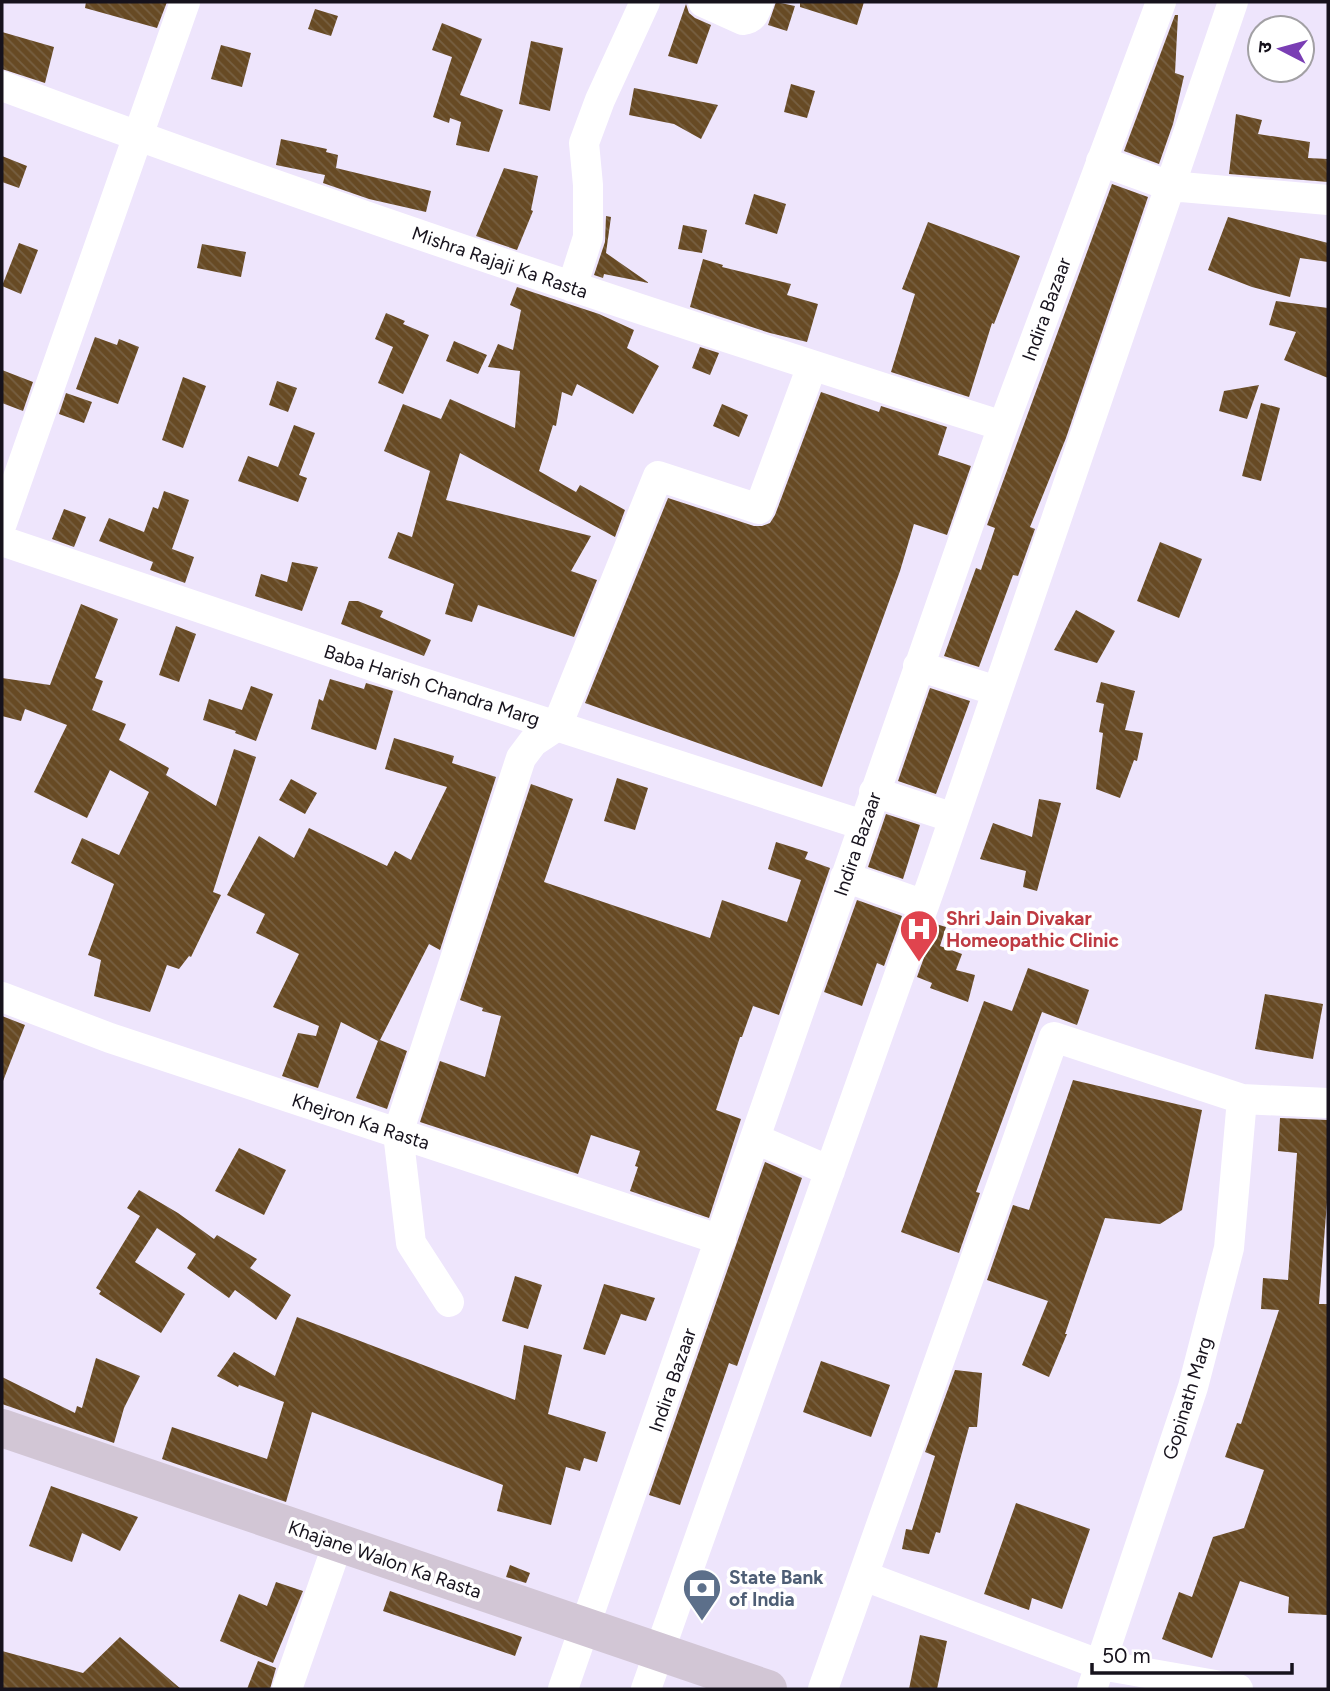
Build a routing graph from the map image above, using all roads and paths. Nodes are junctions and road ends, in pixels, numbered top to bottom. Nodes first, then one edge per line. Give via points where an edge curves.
1 (185, 2) edge
2 (645, 2) edge
3 (703, 2) edge
4 (759, 2) edge
5 (1161, 2) edge
6 (1233, 2) edge
7 (2, 86) edge
8 (138, 137) junction
9 (1101, 161) junction
10 (1170, 186) junction
11 (1328, 200) edge
12 (572, 287) junction
13 (812, 366) junction
14 (1003, 426) junction
15 (2, 523) edge
16 (2, 541) edge
17 (918, 666) junction
18 (998, 691) junction
19 (557, 726) junction
20 (874, 792) junction
21 (954, 818) junction
22 (863, 825) junction
23 (845, 877) junction
24 (924, 905) junction
25 (2, 997) edge
26 (1242, 1099) junction
27 (1328, 1103) edge
28 (398, 1133) junction
29 (756, 1139) junction
30 (830, 1171) junction
31 (721, 1240) junction
32 (450, 1302) dead end
33 (2, 1428) edge
34 (338, 1543) junction
35 (863, 1576) junction
36 (586, 1627) junction
37 (659, 1652) junction
38 (1097, 1677) edge
39 (287, 1689) edge
40 (563, 1689) edge
41 (646, 1689) edge
42 (768, 1689) edge
43 (823, 1689) edge
44 (1238, 1689) edge

1 - 8 street
2 - 12 street via 584,143 588,237
3 - 4 street via 743,20 754,15
5 - 9 street, Indira Bazaar
6 - 10 street
7 - 8 street, Mishra Rajaji Ka Rasta
8 - 12 street, Mishra Rajaji Ka Rasta
8 - 15 street
9 - 10 street
9 - 14 street, Indira Bazaar
10 - 11 street
10 - 18 street
12 - 13 street, Mishra Rajaji Ka Rasta
13 - 14 street, Mishra Rajaji Ka Rasta
13 - 19 street via 759,509 658,476
14 - 17 street, Indira Bazaar
16 - 19 street, Baba Harish Chandra Marg
17 - 18 street
17 - 20 street, Indira Bazaar
18 - 21 street
19 - 22 street, Baba Harish Chandra Marg
19 - 28 street via 533,742 521,758
20 - 21 street
20 - 22 street, Indira Bazaar
21 - 24 street
22 - 23 street, Indira Bazaar
23 - 24 street
23 - 29 street, Indira Bazaar
24 - 30 street
25 - 28 street, Khejron Ka Rasta via 110,1038
26 - 27 street
26 - 35 street via 1054,1037
26 - 38 street, Gopinath Marg via 1229,1248 1193,1387
28 - 31 street, Khejron Ka Rasta
28 - 32 street via 411,1243
29 - 30 street
29 - 31 street, Indira Bazaar
30 - 37 street
31 - 36 street, Indira Bazaar
33 - 34 street, Khajane Walon Ka Rasta
34 - 36 street, Khajane Walon Ka Rasta
34 - 39 street
35 - 38 street
35 - 43 street
36 - 37 street, Khajane Walon Ka Rasta
36 - 40 street, Indira Bazaar
37 - 41 street
37 - 42 street, Khajane Walon Ka Rasta
38 - 44 street

